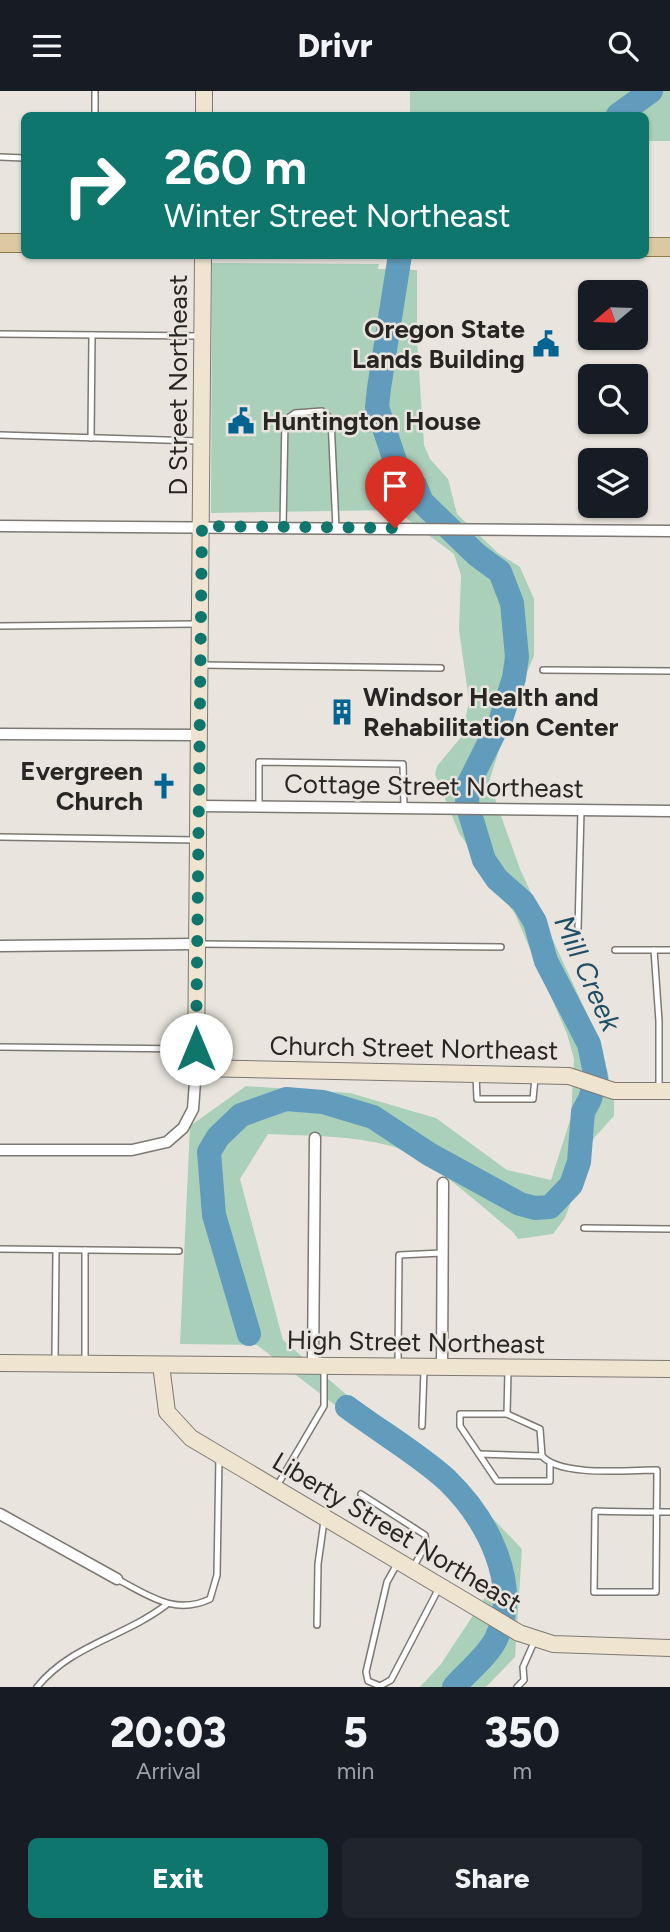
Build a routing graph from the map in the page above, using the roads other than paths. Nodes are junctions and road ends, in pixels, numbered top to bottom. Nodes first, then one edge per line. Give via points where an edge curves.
1 (95, 91) edge
2 (204, 91) edge
3 (95, 112) edge
4 (204, 112) edge
5 (0, 157) edge
6 (21, 158) edge
7 (0, 243) edge
8 (21, 243) edge
9 (649, 247) edge
10 (670, 247) edge
11 (204, 259) edge
12 (0, 334) edge
13 (92, 335) junction
14 (204, 336) junction
15 (0, 435) edge
16 (91, 438) junction
17 (201, 441) junction
18 (0, 526) edge
19 (202, 526) junction
20 (283, 527) junction
21 (336, 528) junction
22 (670, 531) edge
23 (199, 624) junction
24 (0, 626) edge
25 (198, 665) junction
26 (441, 668) dead end
27 (543, 670) dead end
28 (670, 671) edge
29 (0, 734) edge
30 (198, 735) junction
31 (197, 806) junction
32 (259, 807) junction
33 (404, 808) junction
34 (581, 810) junction
35 (670, 811) edge
36 (0, 837) edge
37 (196, 840) junction
38 (578, 929) dead end
39 (195, 944) junction
40 (0, 946) edge
41 (501, 947) dead end
42 (615, 950) dead end
43 (654, 950) junction
44 (670, 950) edge
45 (0, 1047) edge
46 (196, 1049) junction
47 (196, 1068) junction
48 (476, 1074) junction
49 (535, 1075) junction
50 (664, 1091) edge
51 (315, 1138) dead end
52 (0, 1150) edge
53 (443, 1183) dead end
54 (584, 1228) dead end
55 (670, 1229) edge
56 (0, 1249) edge
57 (56, 1250) junction
58 (85, 1250) junction
59 (179, 1251) dead end
60 (443, 1254) junction
61 (0, 1363) edge
62 (55, 1364) junction
63 (85, 1364) junction
64 (161, 1365) junction
65 (318, 1366) junction
66 (398, 1367) junction
67 (424, 1367) junction
68 (442, 1367) junction
69 (508, 1368) junction
70 (670, 1369) edge
71 (507, 1414) junction
72 (422, 1426) dead end
73 (219, 1454) junction
74 (479, 1454) junction
75 (542, 1456) junction
76 (550, 1465) junction
77 (275, 1488) junction
78 (361, 1495) dead end
79 (657, 1512) junction
80 (670, 1512) edge
81 (0, 1514) edge
82 (325, 1518) junction
83 (405, 1567) junction
84 (117, 1579) joint
85 (439, 1587) junction
86 (166, 1605) junction
87 (317, 1625) dead end
88 (535, 1640) junction
89 (670, 1648) edge
90 (524, 1680) junction
91 (37, 1687) edge
92 (517, 1687) edge
93 (529, 1687) edge

1 - 3 lane
2 - 4 street
5 - 6 lane
7 - 8 main road
9 - 10 main road
11 - 14 street, D Street Northeast
12 - 13 lane
13 - 14 lane
13 - 16 lane
14 - 17 street, D Street Northeast
15 - 16 lane
16 - 17 lane
17 - 19 street, D Street Northeast
18 - 19 street
19 - 20 street
19 - 23 street, D Street Northeast
20 - 21 street
20 - 21 lane via 285,420 295,413 322,411 331,419
21 - 22 street
23 - 24 lane
23 - 25 street, D Street Northeast
25 - 26 lane
25 - 30 street, D Street Northeast
27 - 28 lane
29 - 30 street
30 - 31 street, D Street Northeast
31 - 32 street, Cottage Street Northeast
31 - 37 street, D Street Northeast
32 - 33 street, Cottage Street Northeast
32 - 33 lane via 259,762 403,764
33 - 34 street, Cottage Street Northeast
34 - 35 street, Cottage Street Northeast
34 - 38 lane
36 - 37 lane
37 - 39 street, D Street Northeast
39 - 40 street
39 - 41 lane
39 - 46 street, D Street Northeast
42 - 43 lane
43 - 44 lane
43 - 50 lane
45 - 46 lane
46 - 47 street, D Street Northeast
47 - 48 street, Church Street Northeast
47 - 52 street, D Street Northeast via 193,1109 183,1128 166,1142 132,1150
48 - 49 street, Church Street Northeast
48 - 49 lane via 477,1099 533,1099
49 - 50 street, Church Street Northeast via 569,1076 614,1091
51 - 65 street
53 - 60 street
54 - 55 lane
56 - 57 lane
57 - 58 lane
57 - 62 lane
58 - 59 lane
58 - 63 lane
60 - 66 lane via 399,1255
60 - 68 street
61 - 62 street, High Street Northeast
62 - 63 street, High Street Northeast
63 - 64 street, High Street Northeast
64 - 65 street, High Street Northeast
64 - 73 street, Liberty Street Northeast via 163,1400 173,1422
65 - 66 street, High Street Northeast
65 - 77 lane via 324,1406
66 - 67 street, High Street Northeast
67 - 68 street, High Street Northeast
67 - 72 lane
68 - 69 street, High Street Northeast
69 - 70 street, High Street Northeast
69 - 71 lane
71 - 74 lane via 460,1414 460,1426
71 - 75 lane via 540,1429
73 - 77 street, Liberty Street Northeast
73 - 86 lane via 215,1589 210,1599 199,1604
74 - 75 lane
74 - 76 lane via 497,1481 550,1481
75 - 76 lane
76 - 79 lane via 657,1470
77 - 82 street, Liberty Street Northeast
78 - 83 lane via 425,1535 426,1544
79 - 79 lane via 595,1511 594,1592 656,1593
79 - 80 lane
81 - 84 street
82 - 83 street, Liberty Street Northeast
82 - 87 lane via 318,1564
83 - 85 street, Liberty Street Northeast
83 - 85 lane via 387,1582 366,1672 368,1681 380,1686 391,1680
84 - 86 lane
85 - 88 street, Liberty Street Northeast
86 - 91 lane via 71,1654
88 - 89 street, Liberty Street Northeast via 588,1647
88 - 90 lane via 523,1667
90 - 92 lane
90 - 93 lane

